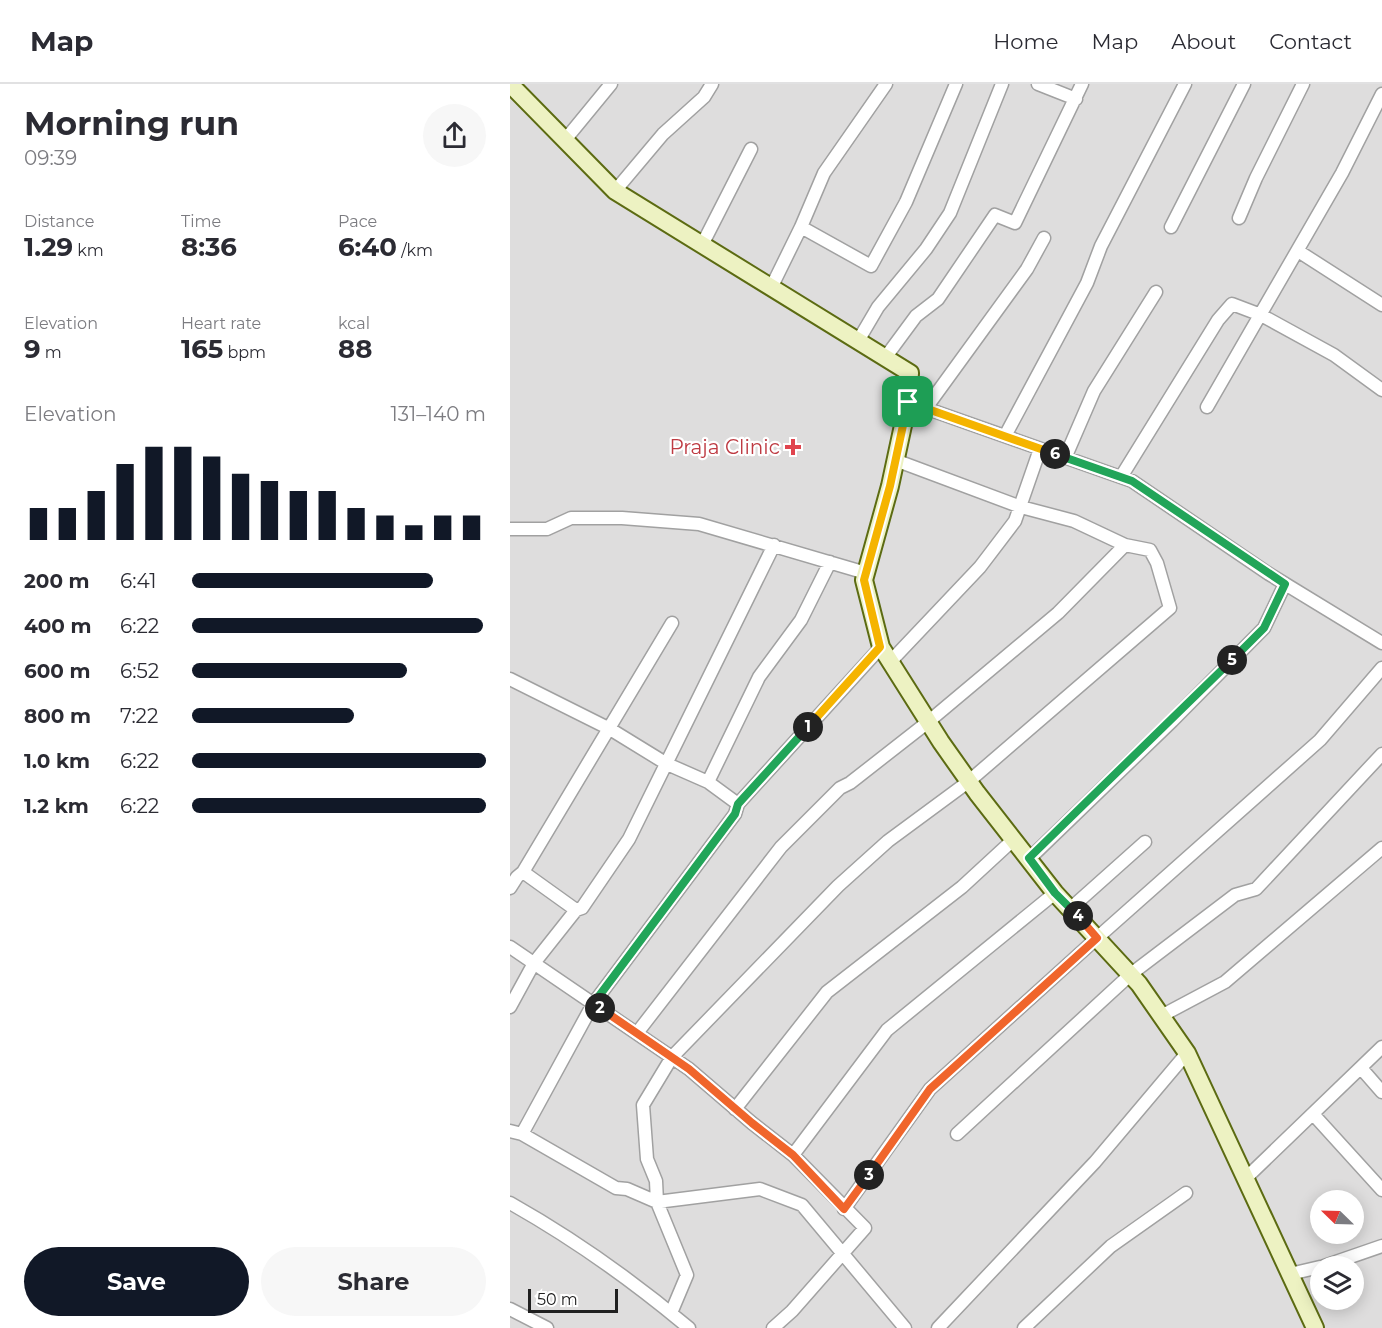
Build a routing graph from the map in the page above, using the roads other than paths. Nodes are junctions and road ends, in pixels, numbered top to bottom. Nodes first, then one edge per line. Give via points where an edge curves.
1 (611, 84) edge
2 (712, 84) edge
3 (886, 84) edge
4 (956, 84) edge
5 (1002, 84) edge
6 (1038, 84) edge
7 (1082, 84) edge
8 (1185, 84) edge
9 (1244, 84) edge
10 (1304, 84) edge
11 (512, 85) edge
12 (1382, 94) edge
13 (1076, 99) junction
14 (565, 140) junction
15 (751, 149) dead end
16 (615, 191) junction
17 (1239, 218) dead end
18 (801, 227) junction
19 (1171, 227) dead end
20 (1044, 238) dead end
21 (702, 245) junction
22 (1298, 251) junction
23 (771, 288) junction
24 (1156, 292) dead end
25 (1382, 305) edge
26 (1261, 315) junction
27 (858, 341) junction
28 (885, 358) junction
29 (1382, 390) edge
30 (908, 402) junction
31 (1207, 407) dead end
32 (926, 408) junction
33 (1005, 436) junction
34 (1040, 449) junction
35 (1065, 458) junction
36 (896, 460) junction
37 (1121, 477) junction
38 (1021, 507) junction
39 (510, 529) edge
40 (774, 545) junction
41 (1125, 545) junction
42 (830, 562) junction
43 (866, 573) junction
44 (1285, 584) junction
45 (672, 623) dead end
46 (1382, 644) edge
47 (880, 647) junction
48 (890, 662) junction
49 (1382, 668) edge
50 (510, 678) edge
51 (928, 722) junction
52 (610, 729) junction
53 (1382, 754) edge
54 (667, 764) junction
55 (708, 782) junction
56 (969, 782) junction
57 (738, 804) junction
58 (1013, 840) junction
59 (1145, 842) dead end
60 (1382, 848) edge
61 (1029, 858) junction
62 (523, 872) junction
63 (510, 888) edge
64 (1055, 893) junction
65 (1071, 908) junction
66 (576, 910) junction
67 (1097, 938) junction
68 (510, 947) edge
69 (534, 963) junction
70 (1131, 974) junction
71 (593, 1004) junction
72 (510, 1007) edge
73 (1161, 1016) junction
74 (637, 1034) junction
75 (1382, 1047) edge
76 (1187, 1053) junction
77 (672, 1057) junction
78 (1360, 1068) junction
79 (1382, 1092) edge
80 (735, 1109) junction
81 (1313, 1114) junction
82 (516, 1133) edge
83 (957, 1134) dead end
84 (793, 1155) junction
85 (1245, 1179) junction
86 (1382, 1190) edge
87 (1186, 1193) dead end
88 (657, 1202) junction
89 (510, 1203) edge
90 (844, 1209) junction
91 (1382, 1246) edge
92 (844, 1253) junction
93 (1353, 1256) edge
94 (1310, 1270) edge
95 (1290, 1274) junction
96 (510, 1309) edge
97 (671, 1313) junction
98 (547, 1328) edge
99 (689, 1328) edge
100 (773, 1328) edge
101 (905, 1328) edge
102 (939, 1328) edge
103 (1024, 1328) edge
104 (1315, 1328) edge

1 - 14 street
2 - 16 street
3 - 18 street via 824,173
4 - 18 street via 906,202 870,266
5 - 27 street via 950,213 878,307
6 - 13 street
7 - 13 street
8 - 33 street via 1106,235 1087,283
9 - 19 street
10 - 17 street
11 - 14 street
12 - 22 street
13 - 28 street via 1015,223 995,215 938,299 916,315
14 - 16 street
15 - 21 street
16 - 21 street
18 - 23 street
20 - 32 street via 1028,269
21 - 23 street
22 - 25 street
22 - 26 street
23 - 27 street
24 - 35 street via 1094,391
26 - 29 street via 1334,355
26 - 31 street
26 - 37 street via 1232,304 1218,320
27 - 28 street
28 - 30 street via 910,373
30 - 32 street
30 - 36 street
32 - 33 street
33 - 34 street
34 - 35 street
34 - 38 street
35 - 37 street
36 - 38 street
36 - 43 street
37 - 44 street
38 - 41 street via 1074,521
38 - 48 street via 980,567
39 - 40 street via 547,529 571,518 622,518 699,524
40 - 42 street
40 - 54 street
41 - 51 street via 1058,613
41 - 56 street via 1150,550 1170,608
42 - 43 street
42 - 55 street via 801,620 759,677
43 - 47 street via 864,580
44 - 46 street
44 - 61 street via 1264,628
45 - 52 street
47 - 48 street
47 - 57 street
48 - 51 street
49 - 67 street via 1320,740
50 - 52 street
51 - 56 street
51 - 74 street via 840,788 781,847
52 - 54 street
52 - 62 street
53 - 70 street via 1256,889 1235,895
54 - 55 street
54 - 66 street via 628,839 582,908
55 - 57 street
56 - 58 street
56 - 77 street via 888,841 838,886
57 - 71 street via 735,814
58 - 61 street
58 - 80 street via 962,887 827,992
59 - 65 street
60 - 73 street via 1225,982
61 - 64 street
62 - 63 street
62 - 66 street
64 - 65 street
64 - 84 street via 887,1030
65 - 67 street
66 - 69 street
67 - 70 street
67 - 90 street via 930,1089
68 - 69 street
69 - 71 street
69 - 72 street
70 - 73 street
70 - 83 street
71 - 74 street
71 - 82 street
73 - 76 street
74 - 77 street
75 - 78 street
76 - 85 street
76 - 102 street via 1095,1162
77 - 80 street
77 - 88 street via 643,1105 646,1159 656,1181
78 - 79 street
78 - 81 street
80 - 84 street
81 - 85 street
81 - 86 street
82 - 88 street via 616,1188
84 - 90 street
85 - 95 street
87 - 103 street via 1111,1246
88 - 92 street via 760,1189 802,1205
88 - 97 street via 687,1275
89 - 97 street via 553,1226
90 - 92 street via 865,1228
91 - 93 street
92 - 100 street
92 - 101 street
94 - 95 street
95 - 104 street
96 - 98 street
97 - 99 street

